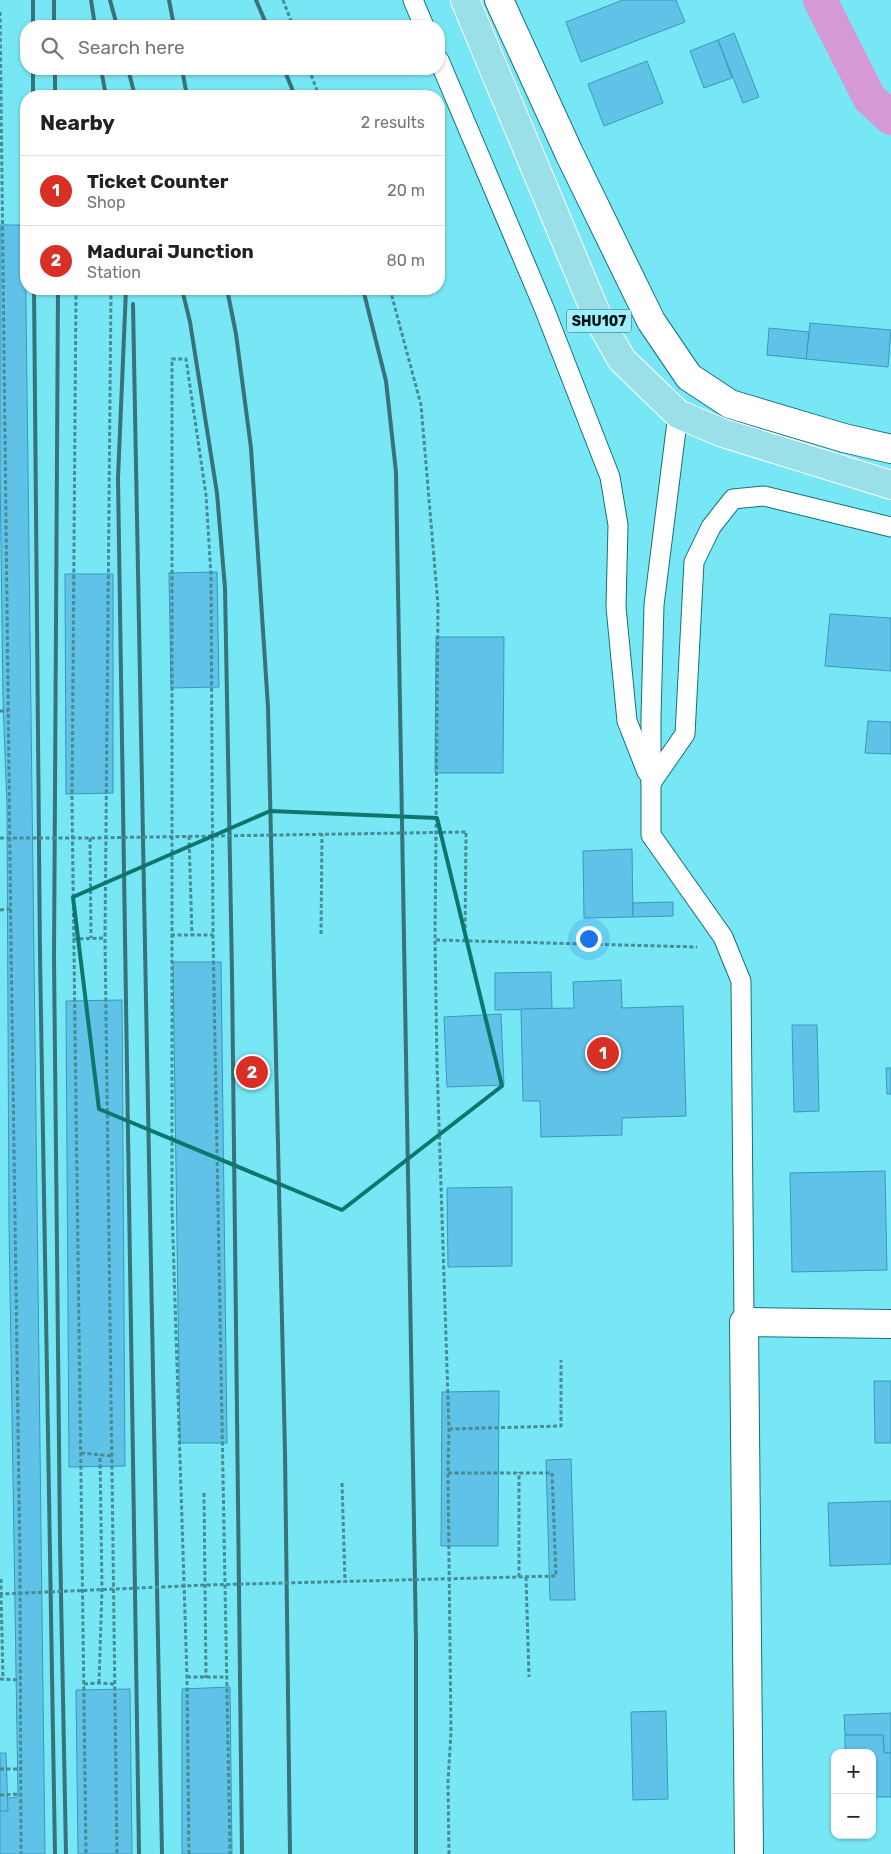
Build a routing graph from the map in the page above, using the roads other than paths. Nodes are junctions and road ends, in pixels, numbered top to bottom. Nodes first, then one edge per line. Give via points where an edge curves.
1 (413, 0) edge
2 (465, 0) edge
3 (499, 0) edge
4 (421, 20) edge
5 (445, 74) edge
6 (678, 414) junction
7 (891, 449) edge
8 (891, 485) edge
9 (891, 527) edge
10 (651, 783) junction
11 (744, 1322) junction
12 (891, 1324) edge
13 (749, 1854) edge

1 - 4 lane
2 - 6 main road, SHU107 via 598,318 622,360
3 - 7 street via 651,321 689,377 730,404
5 - 10 lane via 544,308 610,477 618,525 616,607 627,721
6 - 8 main road, SHU107 via 723,433
6 - 10 lane via 654,605
9 - 10 lane via 764,496 734,499 712,527 694,562 685,734
10 - 11 lane via 651,835 723,937 741,981
11 - 12 street
11 - 13 street

